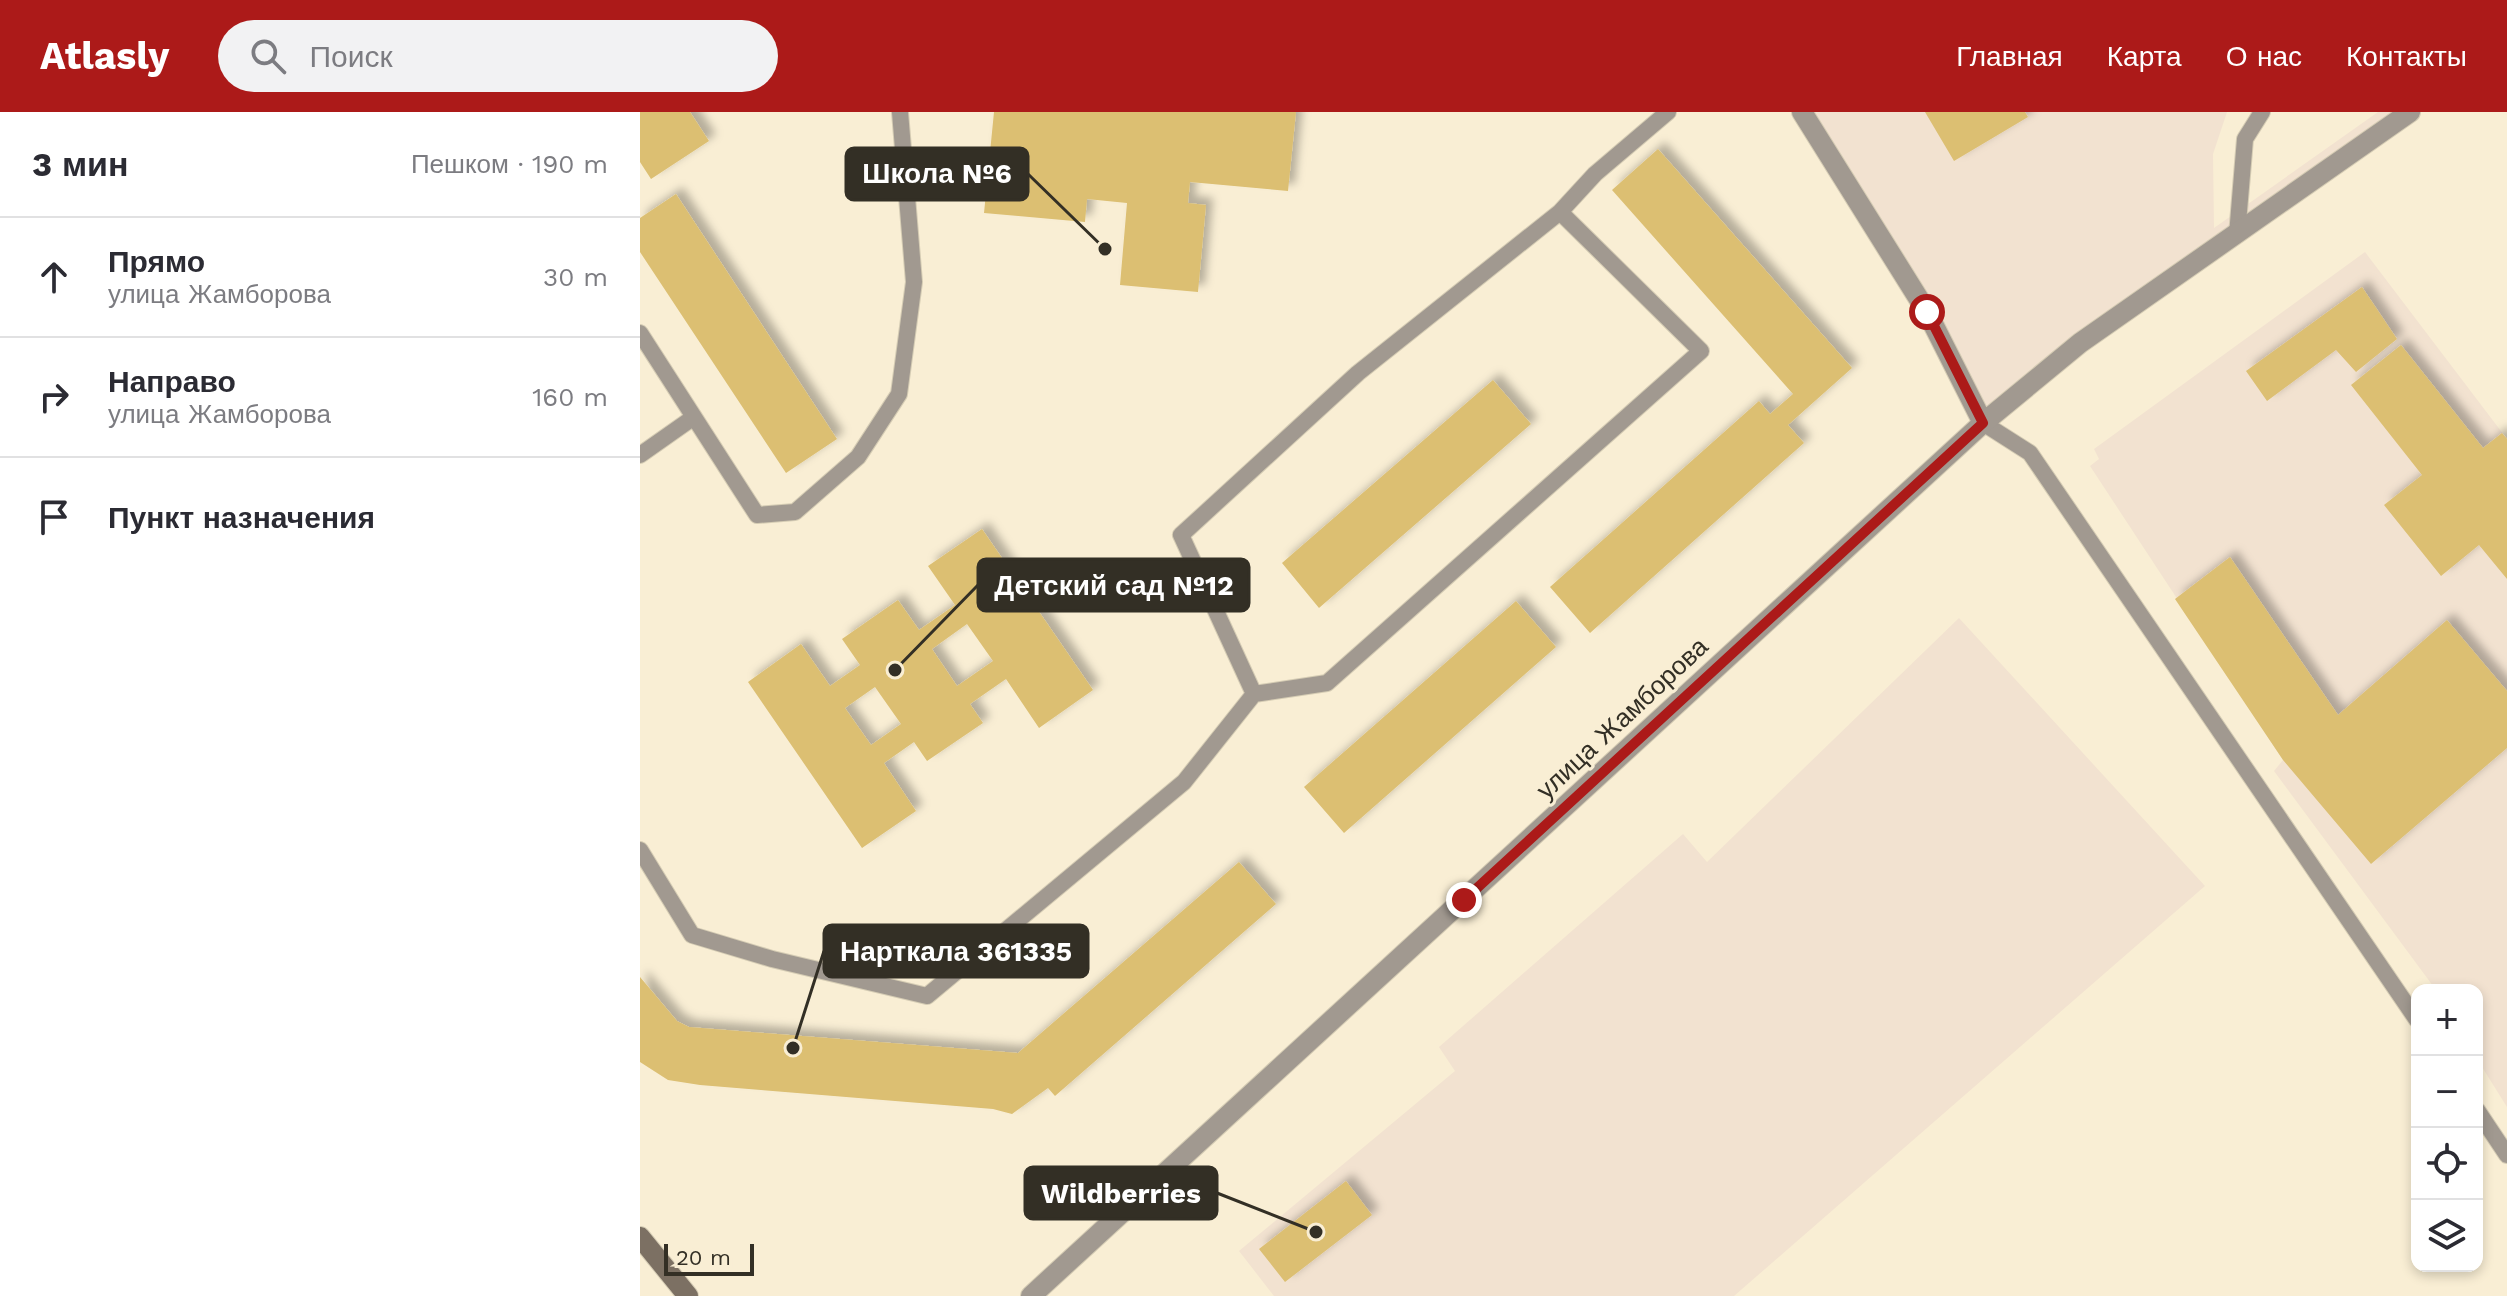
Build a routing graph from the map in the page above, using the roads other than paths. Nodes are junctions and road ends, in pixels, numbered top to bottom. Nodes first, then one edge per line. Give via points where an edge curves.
1 (900, 112) edge
2 (1668, 112) edge
3 (1802, 112) edge
4 (2262, 112) edge
5 (2410, 112) edge
6 (1560, 212) junction
7 (2237, 235) junction
8 (640, 333) edge
9 (694, 417) junction
10 (1983, 423) junction
11 (640, 455) edge
12 (1254, 694) junction
13 (640, 850) edge
14 (2411, 1011) edge
15 (2483, 1119) edge
16 (2507, 1155) edge
17 (640, 1237) edge
18 (688, 1296) edge
19 (1031, 1296) edge

1 - 9 lane via 914,282 899,394 858,457 795,512 757,515
2 - 6 lane via 1595,174
3 - 10 street via 1927,312
4 - 7 lane via 2245,139
5 - 7 street, улица Жамборова
6 - 12 lane via 1358,373 1181,535
6 - 12 lane via 1701,351 1327,683
7 - 10 street, улица Жамборова via 2080,343
8 - 9 lane
9 - 11 lane
10 - 14 lane via 2030,453
10 - 19 street, улица Жамборова
12 - 13 lane via 1184,782 927,996 692,935
15 - 16 lane
17 - 18 main road

